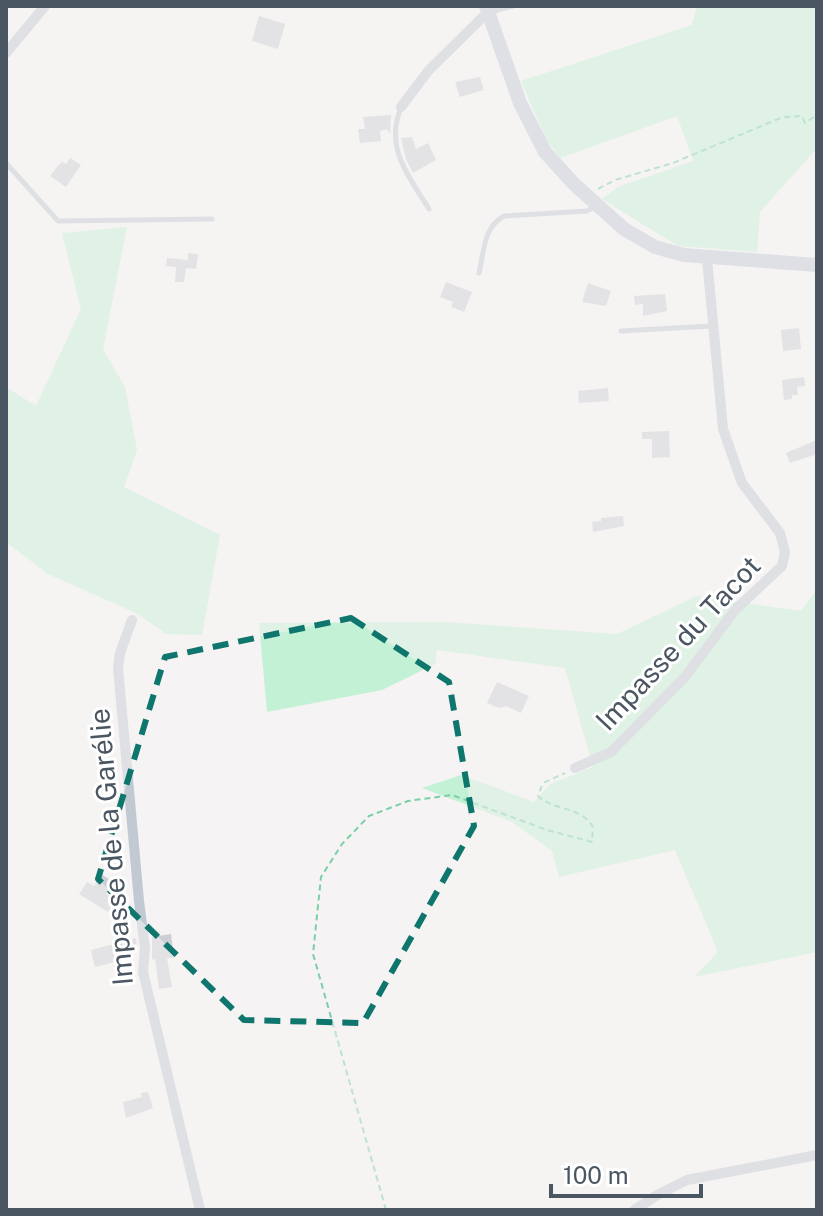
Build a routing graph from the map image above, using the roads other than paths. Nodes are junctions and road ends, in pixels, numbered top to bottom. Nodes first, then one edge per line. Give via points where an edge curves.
1 (45, 6) edge
2 (513, 6) edge
3 (487, 9) edge
4 (6, 53) edge
5 (401, 107) joint
6 (6, 163) edge
7 (593, 202) junction
8 (429, 209) dead end
9 (212, 219) dead end
10 (707, 259) junction
11 (817, 265) edge
12 (479, 273) dead end
13 (712, 326) junction
14 (621, 331) dead end
15 (132, 620) dead end
16 (575, 768) road end
17 (817, 1155) edge
18 (200, 1210) edge
19 (634, 1210) edge

1 - 4 street
2 - 3 lane
3 - 5 street
3 - 7 main road via 530,127 554,163
5 - 8 lane via 397,156
6 - 9 lane via 58,221
7 - 10 main road via 655,247
7 - 12 lane via 587,211 497,219
10 - 11 main road
10 - 13 street, Impasse du Tacot
13 - 14 lane
13 - 16 street, Impasse du Tacot via 723,429 742,483 780,533 782,566 735,610 685,677 611,752
15 - 18 street, Impasse de la Garélie via 118,668 143,972
17 - 19 street via 687,1180

